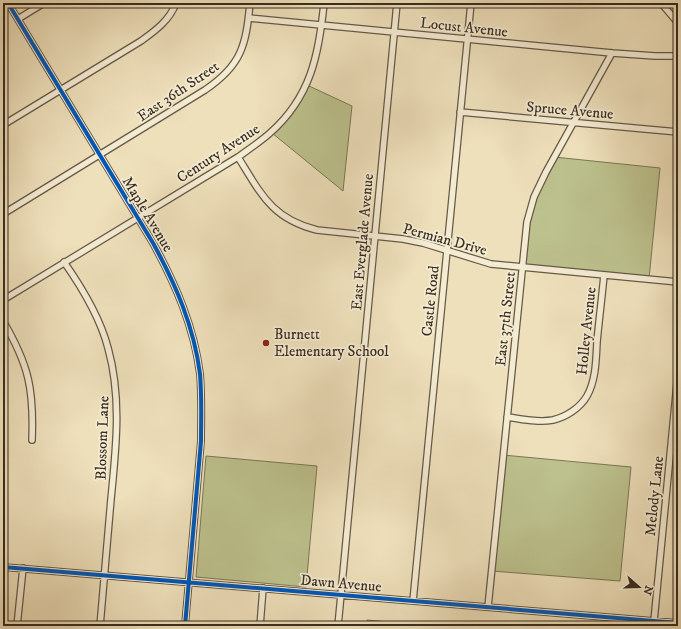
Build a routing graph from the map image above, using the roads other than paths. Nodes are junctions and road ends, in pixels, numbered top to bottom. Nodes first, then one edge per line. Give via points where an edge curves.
1 (8, 3) edge
2 (44, 3) edge
3 (176, 3) edge
4 (250, 3) edge
5 (324, 3) edge
6 (397, 3) edge
7 (471, 3) edge
8 (661, 3) edge
9 (249, 18) junction
10 (18, 19) junction
11 (678, 23) edge
12 (322, 25) junction
13 (394, 32) junction
14 (467, 39) junction
15 (612, 53) junction
16 (678, 56) edge
17 (60, 90) junction
18 (460, 112) junction
19 (573, 122) junction
20 (3, 125) edge
21 (678, 132) edge
22 (99, 155) junction
23 (238, 157) junction
24 (3, 214) edge
25 (137, 218) junction
26 (375, 236) junction
27 (447, 251) junction
28 (64, 262) junction
29 (522, 268) junction
30 (604, 275) junction
31 (678, 282) edge
32 (3, 300) edge
33 (3, 321) edge
34 (678, 373) edge
35 (507, 417) junction
36 (32, 440) dead end
37 (3, 567) edge
38 (23, 568) junction
39 (104, 575) junction
40 (189, 582) junction
41 (263, 588) junction
42 (341, 595) junction
43 (413, 601) junction
44 (488, 607) junction
45 (654, 621) junction
46 (678, 623) edge
47 (17, 626) edge
48 (100, 626) edge
49 (185, 626) edge
50 (260, 626) edge
51 (338, 626) edge

1 - 10 street, Maple Avenue
2 - 10 street
3 - 17 street via 168,17 152,33
4 - 9 street, East 36th Street
5 - 12 street, Century Avenue
6 - 13 street, East Everglade Avenue
7 - 14 street, Castle Road
8 - 11 street
9 - 12 street, Locust Avenue
9 - 22 street, East 36th Street via 241,52 224,76
10 - 17 street, Maple Avenue
12 - 13 street, Locust Avenue
12 - 23 street, Century Avenue via 313,70 296,105 272,132
13 - 14 street, Locust Avenue
13 - 26 street, East Everglade Avenue
14 - 15 street, Locust Avenue
14 - 18 street, Castle Road
15 - 16 street, Locust Avenue
15 - 19 street, East 37th Street
17 - 20 street
17 - 22 street, Maple Avenue
18 - 19 street, Spruce Avenue
18 - 27 street, Castle Road
19 - 21 street, Spruce Avenue
19 - 29 street, East 37th Street via 534,197 527,222
22 - 24 street, East 36th Street
22 - 25 street, Maple Avenue
23 - 25 street, Century Avenue
23 - 26 street, Permian Drive via 269,204 291,221 317,230
25 - 28 street, Century Avenue
25 - 40 street, Maple Avenue via 164,264 182,302 197,356 201,395 201,435
26 - 27 street, Permian Drive via 404,239
26 - 42 street, East Everglade Avenue
27 - 29 street, Permian Drive via 491,264
27 - 43 street, Castle Road
28 - 32 street, Century Avenue
28 - 39 street, Blossom Lane via 97,316 108,347 115,379 117,430
29 - 30 street, Permian Drive
29 - 35 street, East 37th Street
30 - 31 street, Permian Drive
30 - 35 street, Holley Avenue via 594,372 590,390 584,400 574,411 553,420 535,421
33 - 36 street via 22,356 29,380
34 - 45 street, Melody Lane
35 - 44 street, East 37th Street
37 - 38 street, Dawn Avenue
38 - 39 street, Dawn Avenue
38 - 47 street
39 - 40 street, Dawn Avenue
39 - 48 street, Blossom Lane
40 - 41 street, Dawn Avenue
40 - 49 street, Maple Avenue
41 - 42 street, Dawn Avenue
41 - 50 street
42 - 43 street, Dawn Avenue
42 - 51 street, East Everglade Avenue
43 - 44 street, Dawn Avenue
44 - 45 street, Dawn Avenue
45 - 46 street, Dawn Avenue

